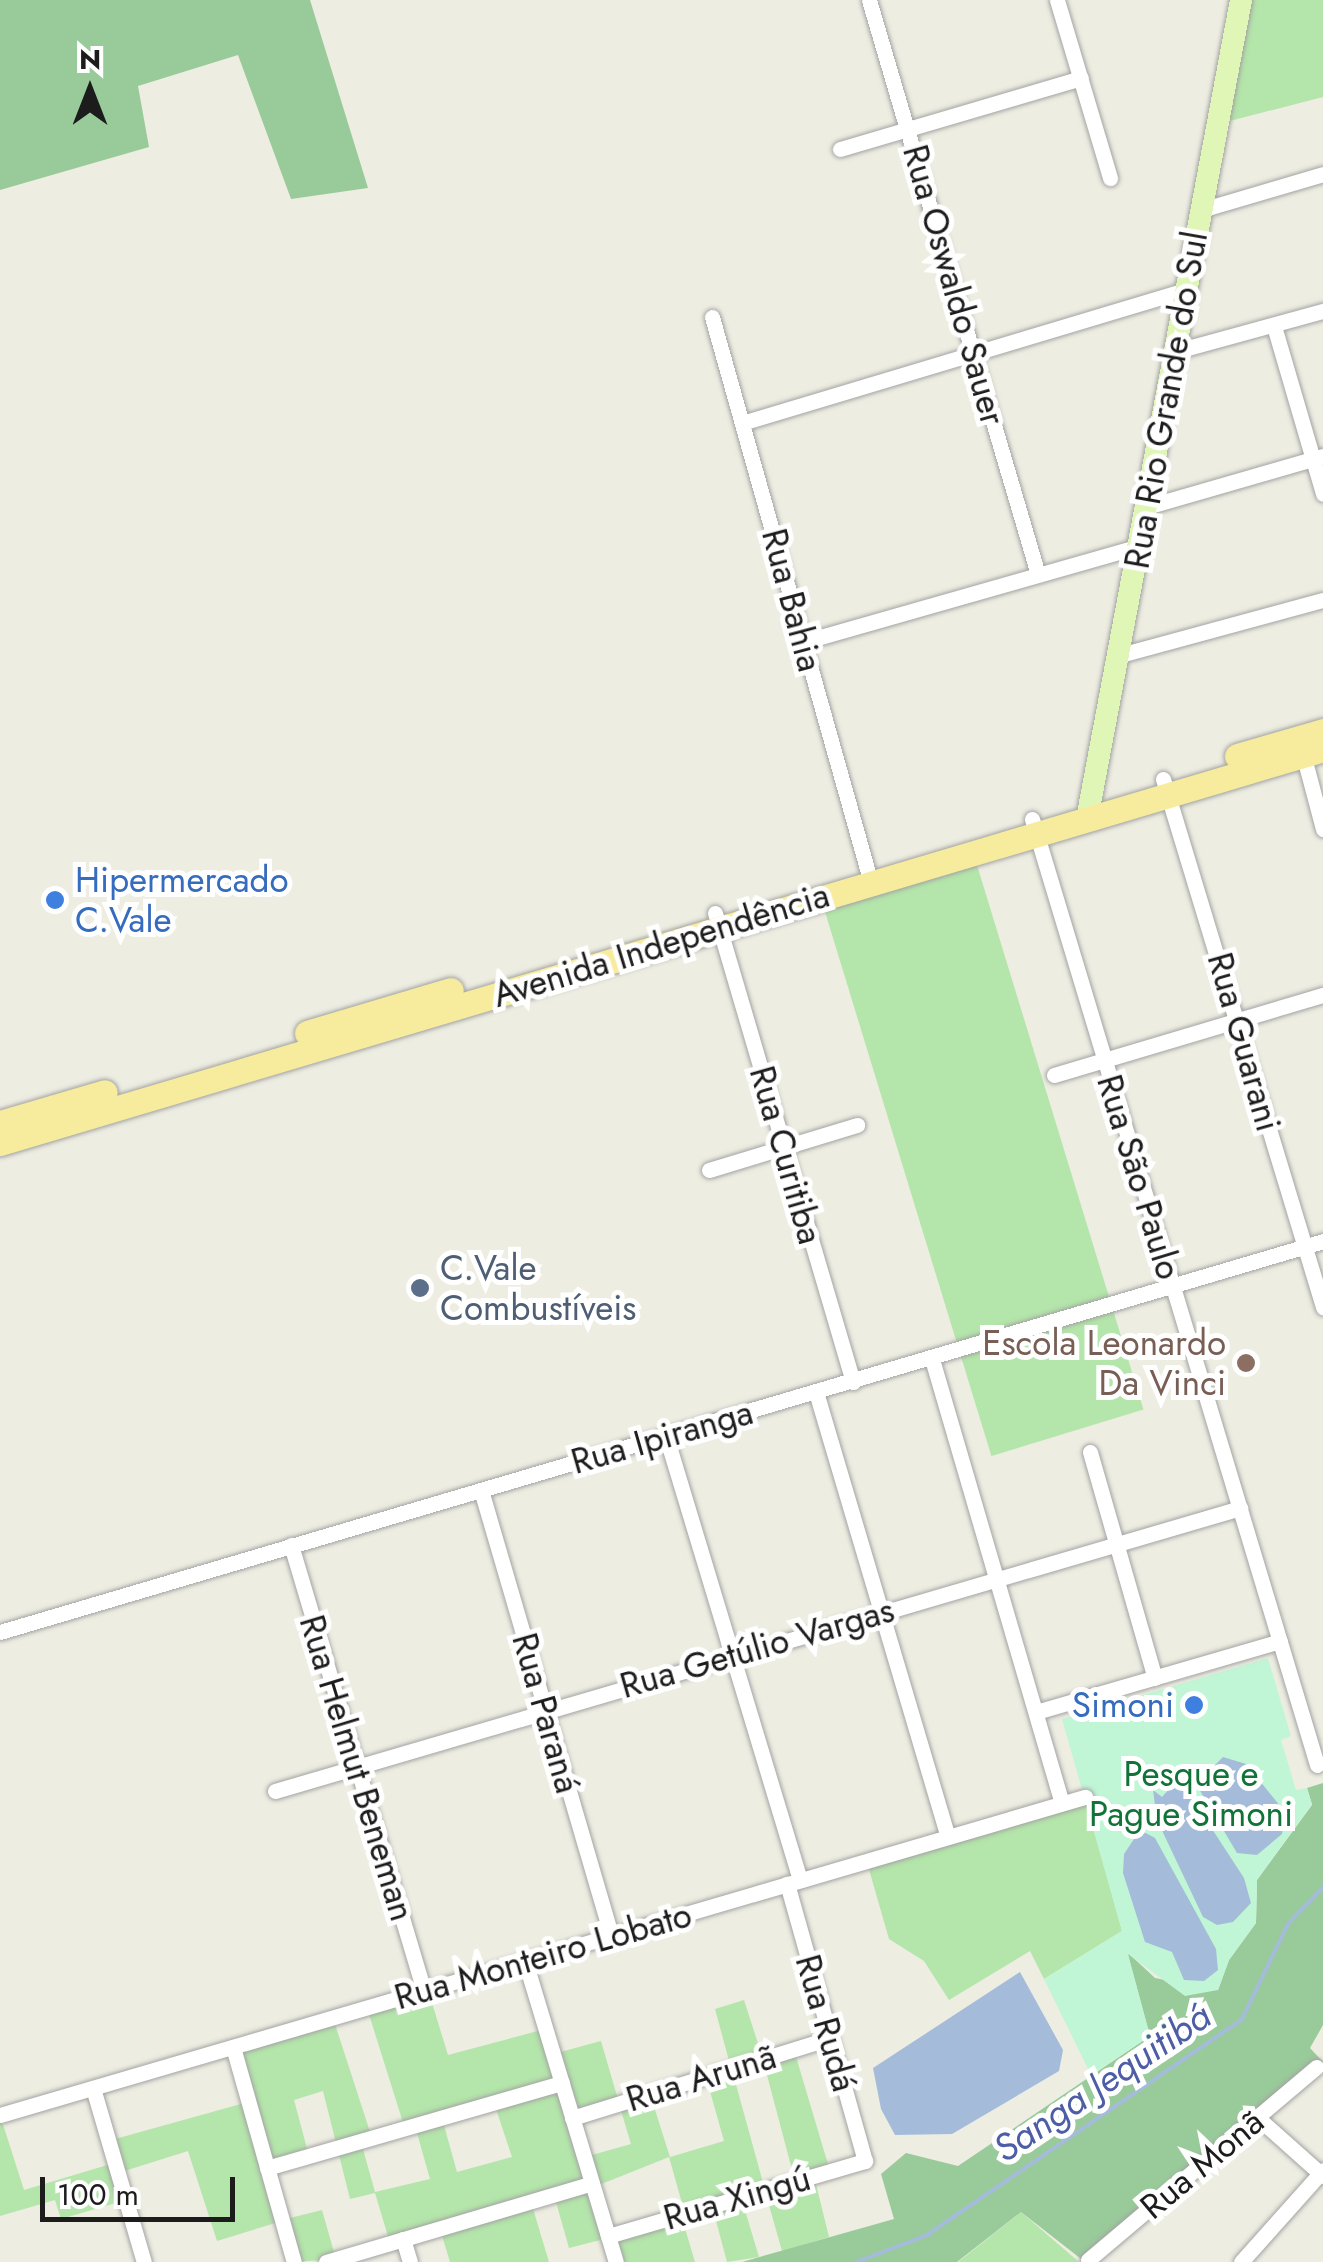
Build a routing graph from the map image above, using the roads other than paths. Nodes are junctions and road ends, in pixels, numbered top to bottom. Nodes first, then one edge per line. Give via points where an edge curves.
1 (869, 0) edge
2 (1057, 0) edge
3 (1242, 0) edge
4 (1081, 78) junction
5 (908, 129) junction
6 (840, 149) dead end
7 (1323, 174) edge
8 (1110, 178) dead end
9 (1201, 210) junction
10 (1183, 292) junction
11 (1323, 311) edge
12 (712, 317) dead end
13 (1274, 326) junction
14 (1173, 352) junction
15 (974, 355) junction
16 (742, 423) junction
17 (1317, 457) edge
18 (1323, 494) edge
19 (1144, 508) junction
20 (1139, 546) junction
21 (1037, 571) junction
22 (1323, 600) edge
23 (803, 642) junction
24 (1120, 655) junction
25 (1312, 743) edge
26 (1166, 787) junction
27 (1088, 810) junction
28 (1034, 826) junction
29 (1323, 829) edge
30 (869, 875) junction
31 (717, 920) junction
32 (647, 941) junction
33 (1323, 995) edge
34 (1237, 1023) junction
35 (1104, 1061) junction
36 (1054, 1075) dead end
37 (0, 1123) edge
38 (857, 1125) dead end
39 (0, 1143) edge
40 (784, 1148) junction
41 (709, 1170) dead end
42 (1323, 1241) edge
43 (1305, 1247) junction
44 (1172, 1288) junction
45 (1323, 1307) edge
46 (932, 1359) junction
47 (853, 1382) junction
48 (816, 1392) junction
49 (666, 1436) junction
50 (1090, 1452) dead end
51 (481, 1490) junction
52 (1240, 1508) junction
53 (1116, 1544) junction
54 (291, 1545) junction
55 (996, 1578) junction
56 (881, 1612) junction
57 (0, 1632) edge
58 (1280, 1641) junction
59 (728, 1655) junction
60 (1155, 1678) junction
61 (545, 1710) junction
62 (1036, 1712) junction
63 (1317, 1765) dead end
64 (356, 1766) junction
65 (276, 1790) dead end
66 (1085, 1796) dead end
67 (1062, 1803) junction
68 (947, 1835) junction
69 (794, 1882) junction
70 (611, 1936) junction
71 (525, 1961) junction
72 (424, 1991) junction
73 (830, 2038) junction
74 (233, 2047) junction
75 (1316, 2067) dead end
76 (562, 2083) junction
77 (93, 2088) junction
78 (0, 2116) edge
79 (572, 2118) junction
80 (1258, 2118) junction
81 (865, 2161) joint
82 (267, 2168) junction
83 (1322, 2173) edge
84 (592, 2183) junction
85 (608, 2236) junction
86 (403, 2239) junction
87 (1088, 2260) edge
88 (144, 2262) edge
89 (294, 2262) edge
90 (326, 2262) edge
91 (410, 2262) edge
92 (616, 2262) edge
93 (1240, 2262) edge

1 - 5 street, Rua Oswaldo Sauer
2 - 4 street
3 - 9 street, Rua Rio Grande do Sul
4 - 5 street
4 - 8 street
5 - 6 street
5 - 15 street, Rua Oswaldo Sauer
7 - 9 street
9 - 10 street, Rua Rio Grande do Sul
10 - 14 street, Rua Rio Grande do Sul
10 - 15 street
11 - 13 street
12 - 16 street, Rua Bahia
13 - 14 street
13 - 17 street
14 - 19 street, Rua Rio Grande do Sul
15 - 16 street
15 - 21 street, Rua Oswaldo Sauer
16 - 23 street, Rua Bahia
17 - 18 street
17 - 19 street
19 - 20 street, Rua Rio Grande do Sul
20 - 21 street
20 - 24 street, Rua Rio Grande do Sul
21 - 23 street
22 - 24 street
23 - 30 street, Rua Bahia
24 - 27 street, Rua Rio Grande do Sul
25 - 26 main road, Avenida Independência
25 - 29 street
26 - 27 main road, Avenida Independência
26 - 34 street, Rua Guarani
27 - 28 main road, Avenida Independência
28 - 30 main road, Avenida Independência
28 - 35 street, Rua São Paulo
30 - 31 main road, Avenida Independência
31 - 32 main road, Avenida Independência
31 - 40 street, Rua Curitiba
32 - 37 main road, Avenida Independência
32 - 39 main road, Avenida Independência
33 - 34 street
34 - 35 street
34 - 43 street, Rua Guarani
35 - 36 street
35 - 44 street, Rua São Paulo
38 - 40 street
40 - 41 street
40 - 47 street, Rua Curitiba
42 - 43 street, Rua Ipiranga
43 - 44 street, Rua Ipiranga
43 - 45 street, Rua Guarani
44 - 46 street, Rua Ipiranga
44 - 52 street, Rua São Paulo
46 - 47 street, Rua Ipiranga
46 - 55 street
47 - 48 street, Rua Ipiranga
48 - 49 street, Rua Ipiranga
48 - 56 street
49 - 51 street, Rua Ipiranga
49 - 59 street, Rua Rudá
50 - 53 street
51 - 54 street, Rua Ipiranga
51 - 61 street, Rua Paraná
52 - 53 street, Rua Getúlio Vargas
52 - 58 street, Rua São Paulo
53 - 55 street, Rua Getúlio Vargas
53 - 60 street
54 - 57 street, Rua Ipiranga
54 - 64 street, Rua Helmut Beneman
55 - 56 street, Rua Getúlio Vargas
55 - 62 street
56 - 59 street, Rua Getúlio Vargas
56 - 68 street
58 - 60 street
58 - 63 street, Rua São Paulo
59 - 61 street, Rua Getúlio Vargas
59 - 69 street, Rua Rudá
60 - 62 street
61 - 64 street, Rua Getúlio Vargas
61 - 70 street, Rua Paraná
62 - 67 street
64 - 65 street, Rua Getúlio Vargas
64 - 72 street, Rua Helmut Beneman
66 - 67 street, Rua Monteiro Lobato
67 - 68 street, Rua Monteiro Lobato
68 - 69 street, Rua Monteiro Lobato
69 - 70 street, Rua Monteiro Lobato
69 - 73 street, Rua Rudá
70 - 71 street, Rua Monteiro Lobato
71 - 72 street, Rua Monteiro Lobato
71 - 76 street
72 - 74 street, Rua Monteiro Lobato
73 - 79 street, Rua Arunã
73 - 81 street, Rua Rudá
74 - 77 street, Rua Monteiro Lobato
74 - 82 street
75 - 80 street, Rua Monã
76 - 79 street
76 - 82 street
77 - 78 street, Rua Monteiro Lobato
77 - 88 street
79 - 84 street
80 - 83 street
80 - 87 street, Rua Monã
81 - 85 street, Rua Xingú
82 - 89 street
83 - 93 street
84 - 85 street
84 - 86 street
85 - 92 street
86 - 90 street
86 - 91 street

